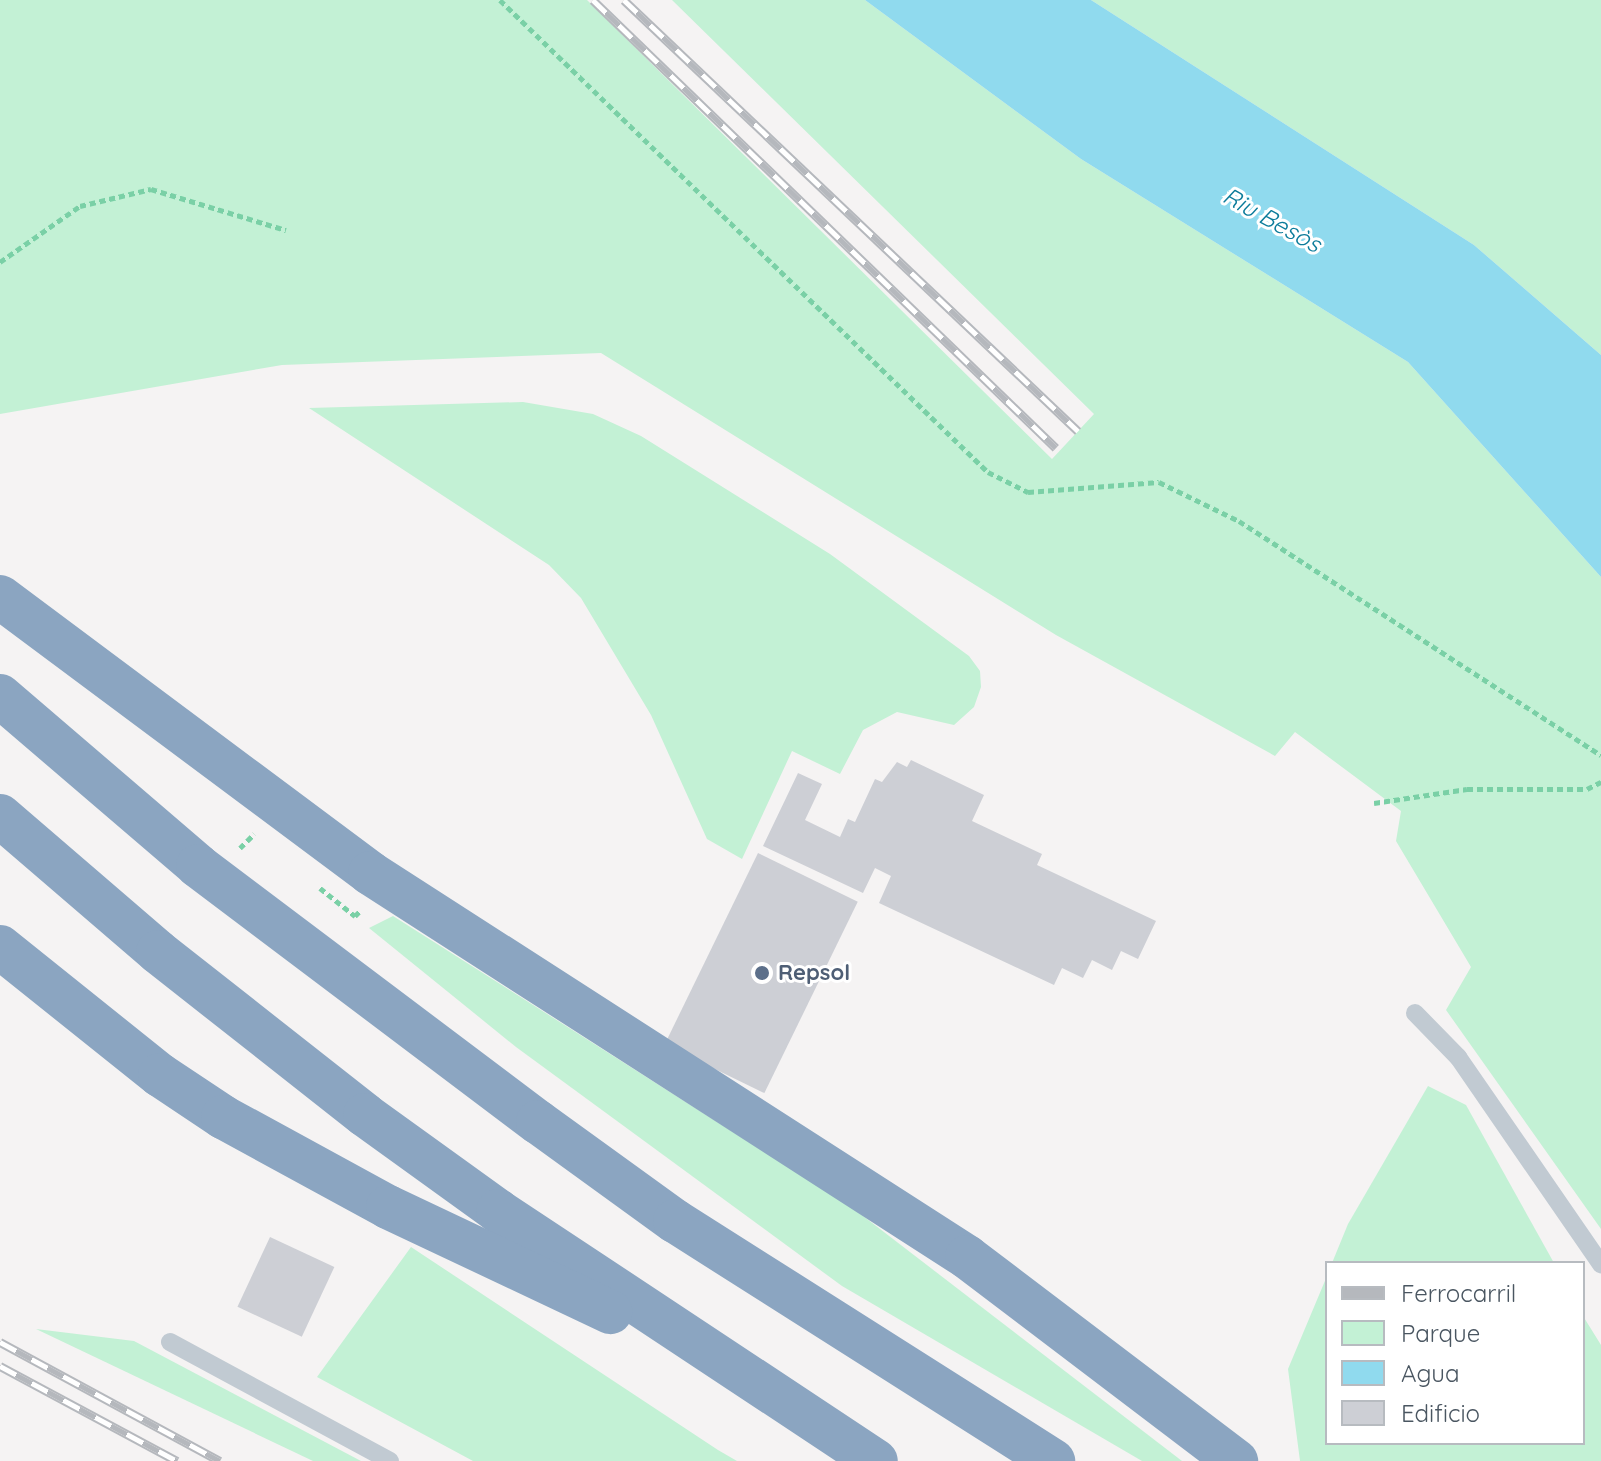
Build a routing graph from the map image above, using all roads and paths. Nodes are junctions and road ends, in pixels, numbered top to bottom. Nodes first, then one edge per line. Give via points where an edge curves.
1 (500, 0) edge
2 (286, 230) dead end
3 (0, 262) edge
4 (0, 597) edge
5 (0, 696) edge
6 (1601, 755) edge
7 (1601, 782) edge
8 (1374, 803) dead end
9 (0, 816) edge
10 (0, 947) edge
11 (1415, 1013) dead end
12 (1601, 1264) edge
13 (170, 1342) dead end
14 (738, 1371) junction
15 (390, 1461) edge
16 (876, 1461) edge
17 (1053, 1461) edge
18 (1236, 1461) edge

1 - 6 path via 988,472 1028,492 1159,482 1239,521
2 - 3 path via 151,189 80,206
4 - 18 highway via 370,873 967,1257
5 - 17 highway via 198,866 538,1122 675,1221
7 - 8 path via 1587,789 1467,789
9 - 14 highway via 158,952 365,1115
10 - 14 highway via 160,1075 236,1124 453,1239
11 - 12 lane via 1458,1057
13 - 15 lane
14 - 16 highway

